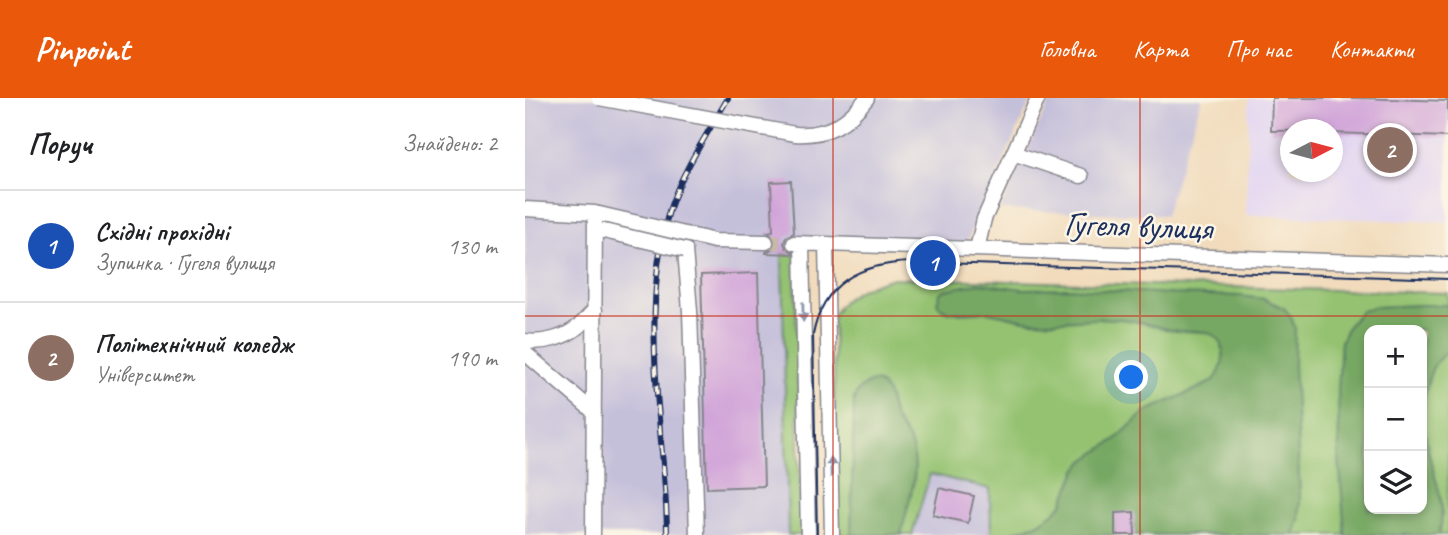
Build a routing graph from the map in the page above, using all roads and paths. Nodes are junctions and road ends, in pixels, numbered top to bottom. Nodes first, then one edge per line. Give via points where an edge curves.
1 (599, 98) edge
2 (867, 98) edge
3 (1038, 98) edge
4 (1013, 153) junction
5 (1081, 176) dead end
6 (525, 209) edge
7 (595, 213) junction
8 (595, 229) junction
9 (766, 243) tunnel mouth
10 (826, 244) junction
11 (977, 249) junction
12 (1448, 265) edge
13 (594, 310) junction
14 (525, 341) edge
15 (525, 353) edge
16 (594, 412) junction
17 (593, 535) edge
18 (697, 535) edge
19 (809, 535) edge
20 (832, 535) edge

1 - 2 street, bridge via 795,134 838,127
3 - 4 street
4 - 5 street
4 - 11 street via 984,219
6 - 7 street
7 - 8 street
7 - 9 street, bridge via 714,241
8 - 13 street
8 - 18 street, bridge via 685,250
10 - 11 street, Гугеля вулиця
10 -> 19 street, Гугеля вулиця via 798,244
20 -> 10 street
11 - 12 street, Гугеля вулиця
13 - 14 street via 577,328 556,339
13 - 16 street
15 - 16 street
16 - 17 street

